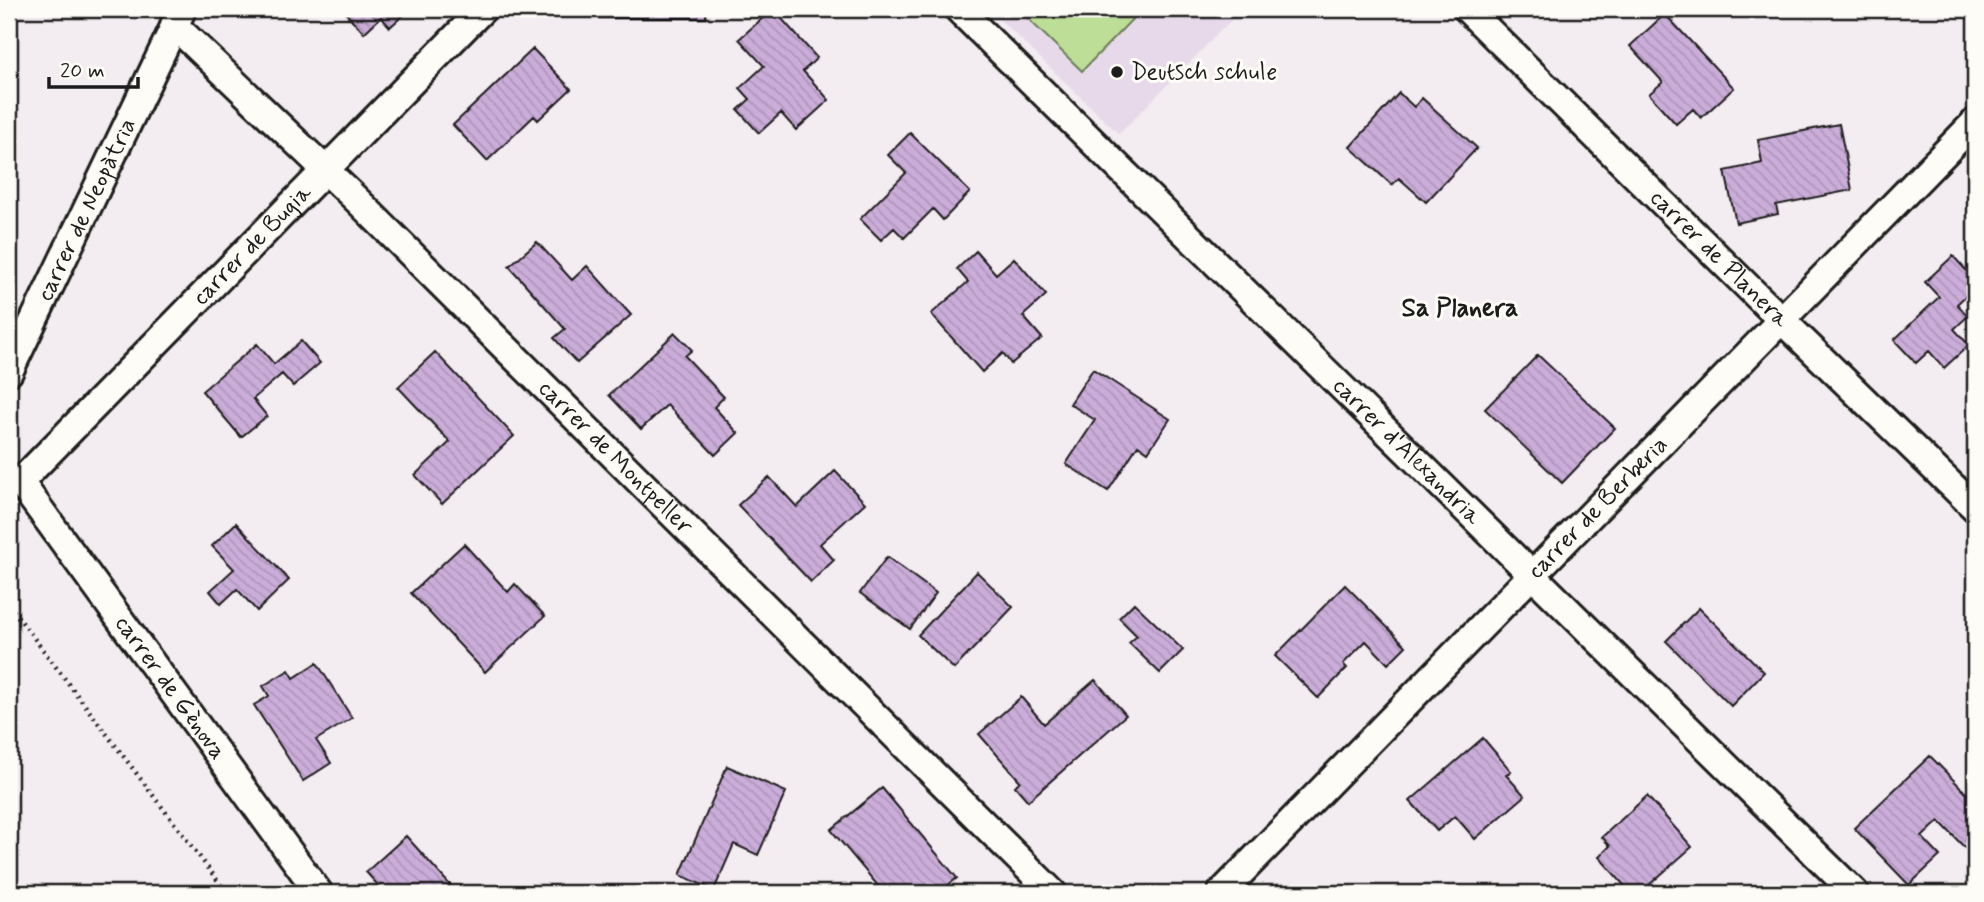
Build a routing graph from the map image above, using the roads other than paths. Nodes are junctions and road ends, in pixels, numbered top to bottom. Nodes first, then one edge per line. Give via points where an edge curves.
1 (483, 9) edge
2 (958, 9) edge
3 (1467, 9) edge
4 (178, 17) edge
5 (1975, 122) edge
6 (326, 169) junction
7 (1781, 320) junction
8 (9, 372) edge
9 (20, 482) joint
10 (1975, 508) edge
11 (1531, 576) junction
12 (319, 893) edge
13 (1053, 893) edge
14 (1221, 893) edge
15 (1855, 893) edge

1 - 6 street, carrer de Bugia
2 - 11 street, carrer d'Alexandria
3 - 7 street, carrer de Planera
4 - 6 street, carrer de Montpeller
4 - 8 street, carrer de Neopàtria
5 - 7 street, carrer de Berberia
6 - 9 street, carrer de Bugia
6 - 13 street, carrer de Montpeller
7 - 10 street, carrer de Planera
7 - 11 street, carrer de Berberia
9 - 12 street, carrer de Gènova
11 - 14 street, carrer de Berberia
11 - 15 street, carrer d'Alexandria

